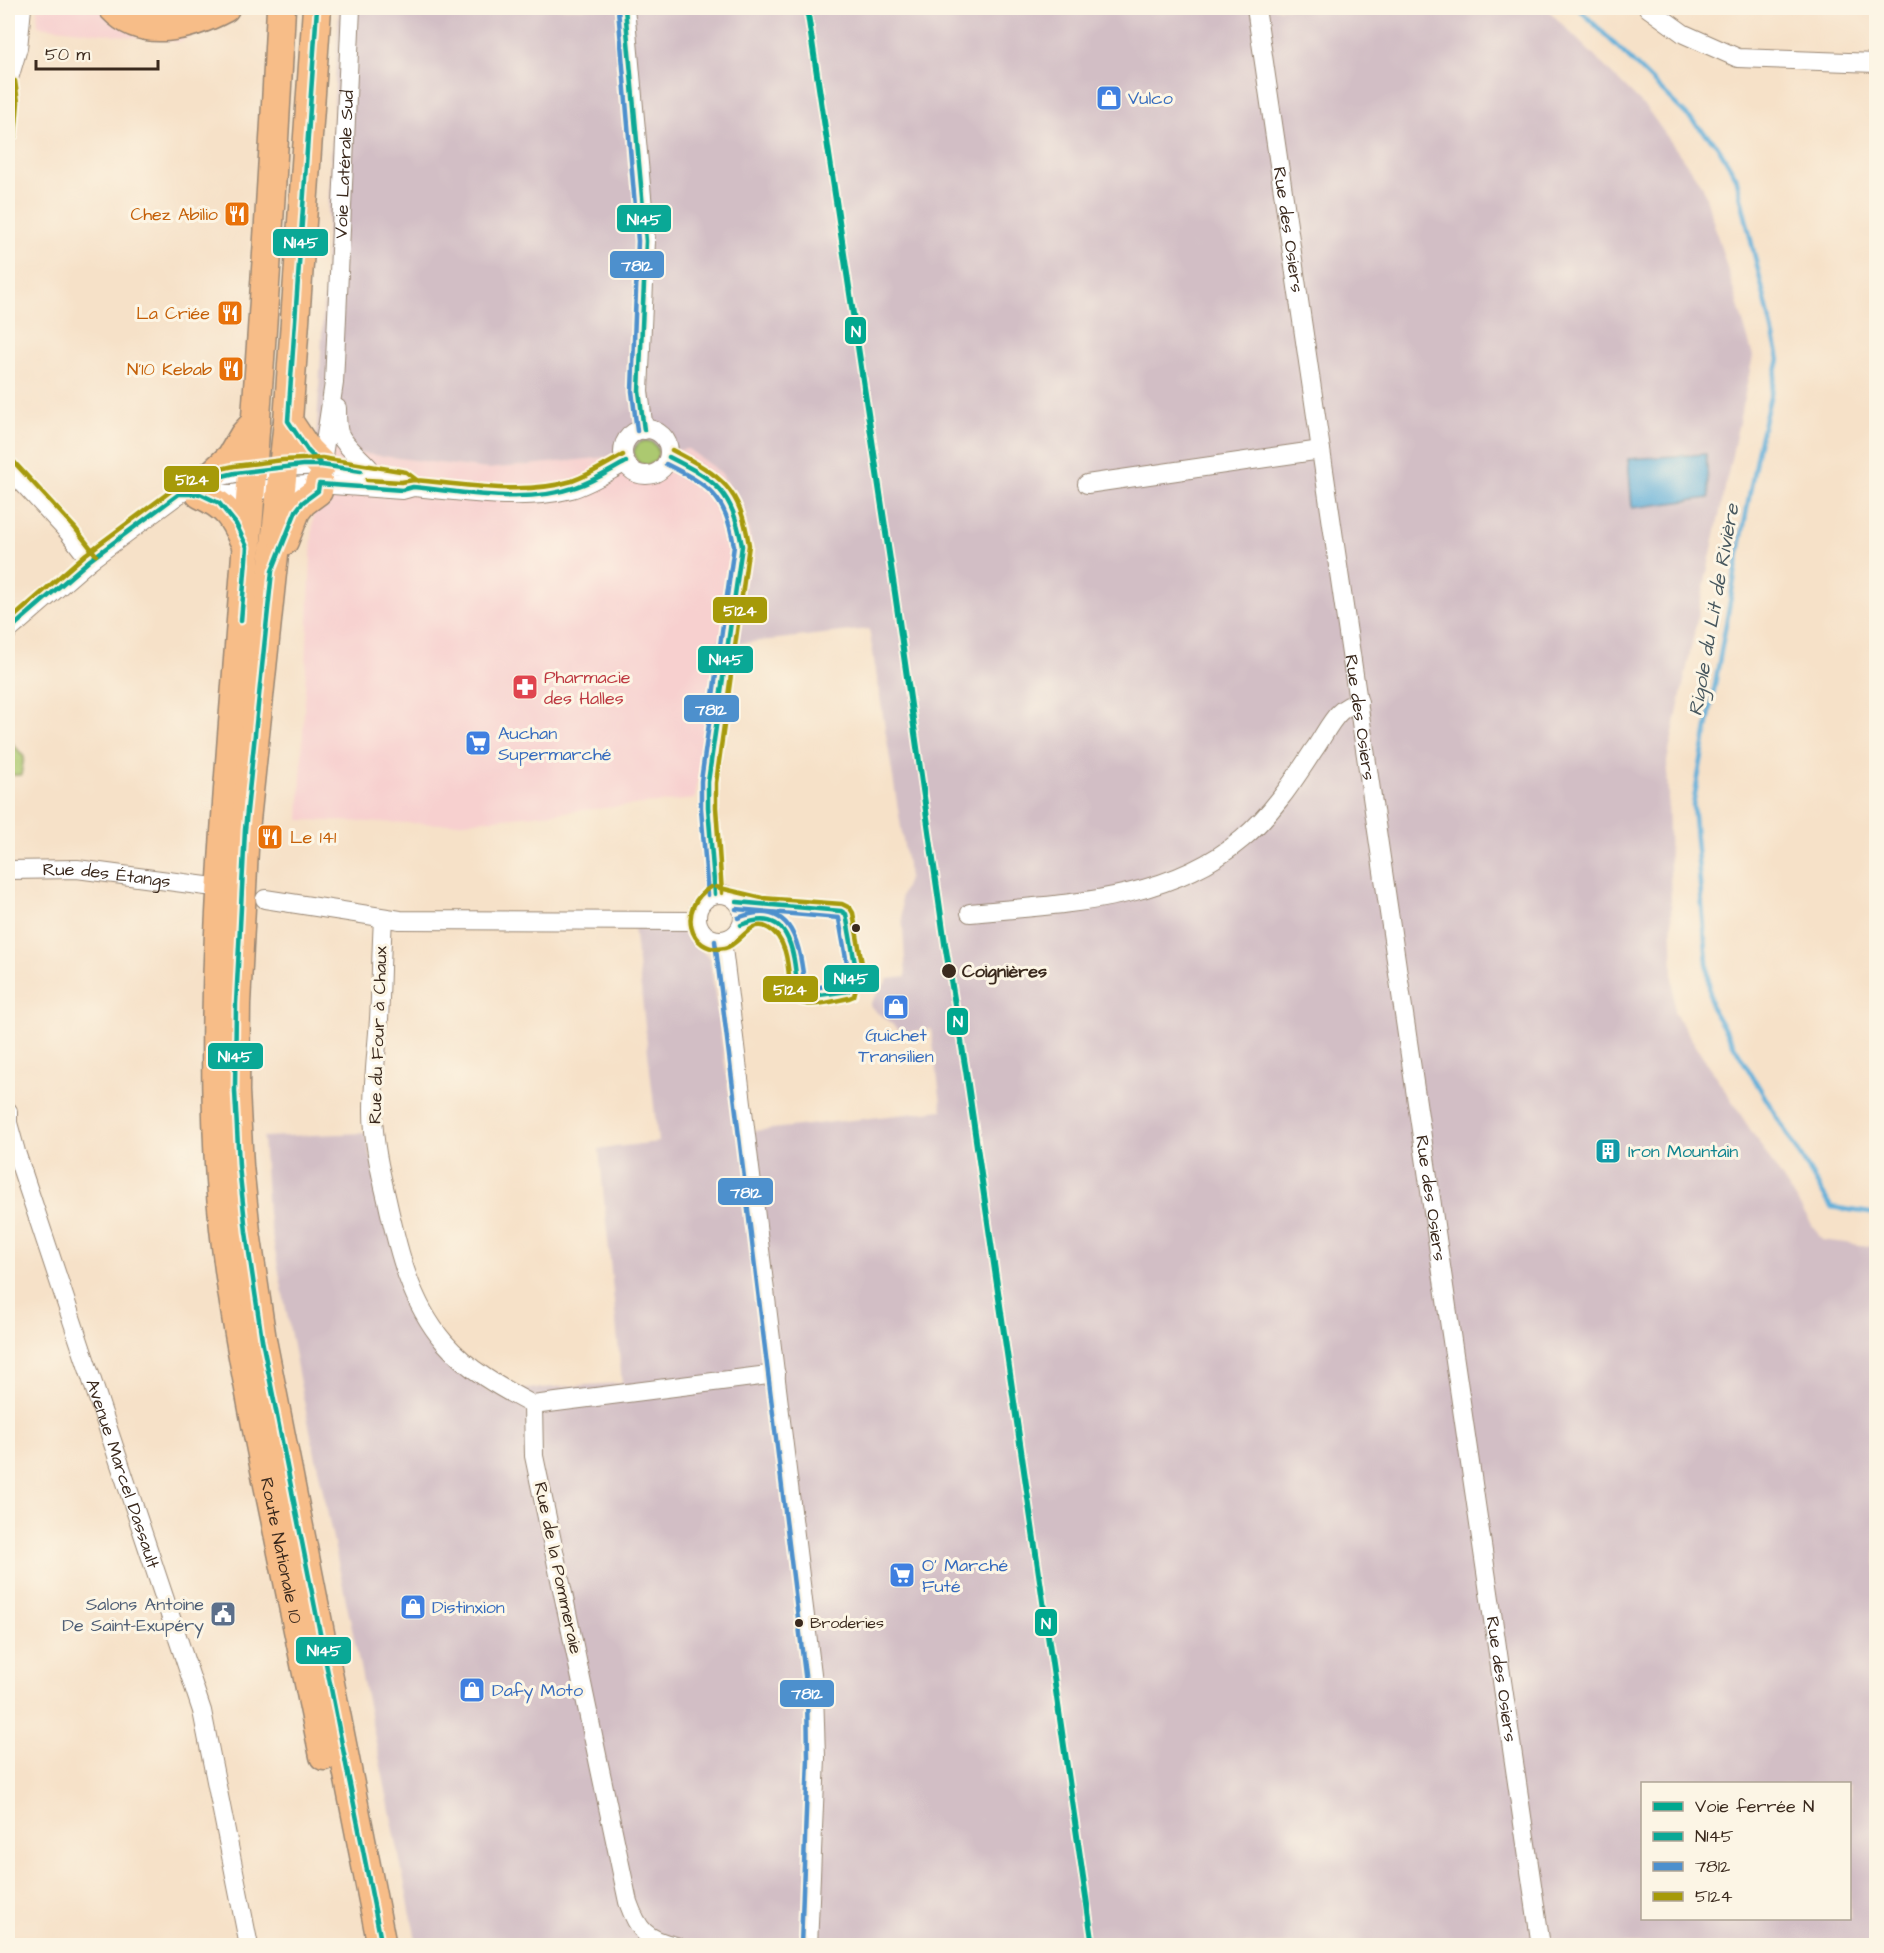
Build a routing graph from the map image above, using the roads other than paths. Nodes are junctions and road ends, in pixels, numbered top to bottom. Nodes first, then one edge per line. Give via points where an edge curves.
1 (22, 8) edge
2 (113, 8) edge
3 (225, 8) edge
4 (281, 8) edge
5 (317, 8) edge
6 (351, 8) edge
7 (625, 8) edge
8 (1256, 8) edge
9 (1648, 8) edge
10 (1876, 63) edge
11 (8, 82) edge
12 (8, 135) edge
13 (259, 381) junction
14 (334, 383) junction
15 (288, 421) junction
16 (256, 422) junction
17 (644, 429) junction
18 (1321, 450) junction
19 (669, 457) junction
20 (626, 462) junction
21 (8, 467) edge
22 (374, 474) junction
23 (320, 475) junction
24 (267, 479) junction
25 (1087, 484) dead end
26 (413, 487) junction
27 (195, 489) junction
28 (247, 548) junction
29 (90, 560) junction
30 (272, 571) junction
31 (8, 631) edge
32 (1359, 702) junction
33 (8, 870) edge
34 (206, 886) dead end
35 (715, 894) junction
36 (265, 899) dead end
37 (970, 913) dead end
38 (383, 919) junction
39 (697, 921) junction
40 (722, 940) junction
41 (8, 1111) edge
42 (776, 1374) junction
43 (533, 1405) junction
44 (249, 1946) edge
45 (363, 1946) edge
46 (382, 1946) edge
47 (676, 1946) edge
48 (808, 1946) edge
49 (1541, 1946) edge

1 - 11 street via 18,48
2 - 3 main road via 137,25 180,26
4 - 13 main road
5 - 15 main road
6 - 14 street, Voie Latérale Sud
7 - 17 street via 646,241 639,391
8 - 18 street, Rue des Osiers
9 - 10 street via 1684,34 1738,58
11 - 12 street
13 - 16 main road
13 - 24 main road via 269,395
14 - 22 street via 339,431 348,447
14 - 23 street, Voie Latérale Sud
15 - 23 main road
15 - 24 main road
16 - 24 main road
16 - 27 main road via 231,456
17 - 19 street via 663,437 668,443
17 - 20 street via 626,441
18 - 25 street
18 - 32 street, Rue des Osiers
19 - 20 street via 662,469 649,476 635,473
19 - 35 street via 706,475 721,489 739,524 742,546 708,782
20 - 26 street via 570,489 529,494
21 - 29 street
22 - 23 street
22 - 26 street via 404,479
23 - 24 street
23 - 26 street via 402,490
23 - 30 main road via 318,491 296,511
24 - 27 street via 235,473
24 - 28 main road, Route Nationale 10
24 - 30 main road via 266,538
27 - 28 main road via 227,511
27 - 29 street
28 - 45 main road, Route Nationale 10 via 216,1001 220,1186 249,1390
29 - 31 street
30 - 46 main road, Route Nationale 10 via 245,830 236,1004 239,1166 262,1340
32 - 37 street via 1338,715 1258,825 1226,852 1195,869 1122,894
32 - 49 street, Rue des Osiers
33 - 34 street, Rue des Étangs via 77,869
35 - 39 street via 700,905
35 - 40 street via 736,900 742,913 738,931
36 - 38 street
38 - 39 street, Rue du Four à Chaux
38 - 43 street, Rue du Four à Chaux via 374,1127 378,1164 405,1269 416,1300 446,1343 485,1378
39 - 40 street via 708,937
40 - 42 street
41 - 44 street, Avenue Marcel Dassault via 16,1152 202,1711
42 - 43 street
42 - 48 street via 816,1725
43 - 47 street, Rue de la Pommeraie via 534,1456 628,1902 641,1930 659,1942

